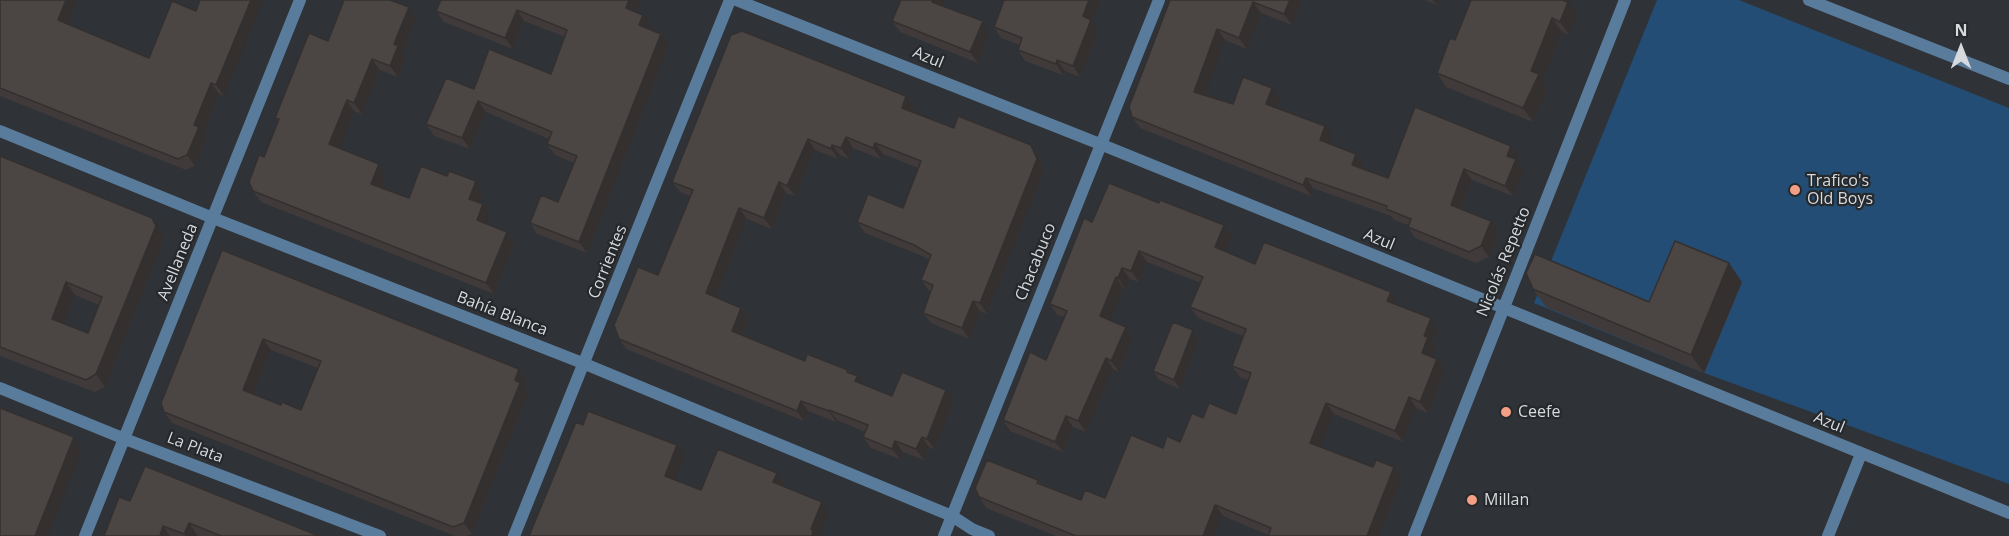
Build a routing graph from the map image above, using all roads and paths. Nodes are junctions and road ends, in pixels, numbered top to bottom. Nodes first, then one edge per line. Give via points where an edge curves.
1 (300, 0) edge
2 (730, 0) edge
3 (736, 0) edge
4 (1159, 0) edge
5 (1625, 0) edge
6 (1809, 0) edge
7 (2009, 79) edge
8 (0, 131) edge
9 (1100, 144) junction
10 (213, 218) junction
11 (1503, 309) junction
12 (585, 364) junction
13 (0, 388) edge
14 (125, 438) junction
15 (1861, 454) junction
16 (2009, 513) edge
17 (952, 516) junction
18 (85, 536) edge
19 (380, 536) edge
20 (514, 536) edge
21 (944, 536) edge
22 (989, 536) edge
23 (1414, 536) edge
24 (1828, 536) edge

1 - 10 street, Avellaneda
2 - 12 street, Corrientes
3 - 9 street, Azul
4 - 9 street, Chacabuco
5 - 11 street, Nicolás Repetto
6 - 7 street
8 - 10 street, Bahía Blanca
9 - 11 street, Azul
9 - 17 street, Chacabuco
10 - 12 street, Bahía Blanca
10 - 14 street, Avellaneda
11 - 15 street, Azul
11 - 23 street, Nicolás Repetto
12 - 17 street, Bahía Blanca
12 - 20 street, Corrientes
13 - 14 street, La Plata
14 - 18 street, Avellaneda
14 - 19 street, La Plata
15 - 16 street, Azul
15 - 24 street
17 - 21 street, Chacabuco
17 - 22 street, Bahía Blanca

